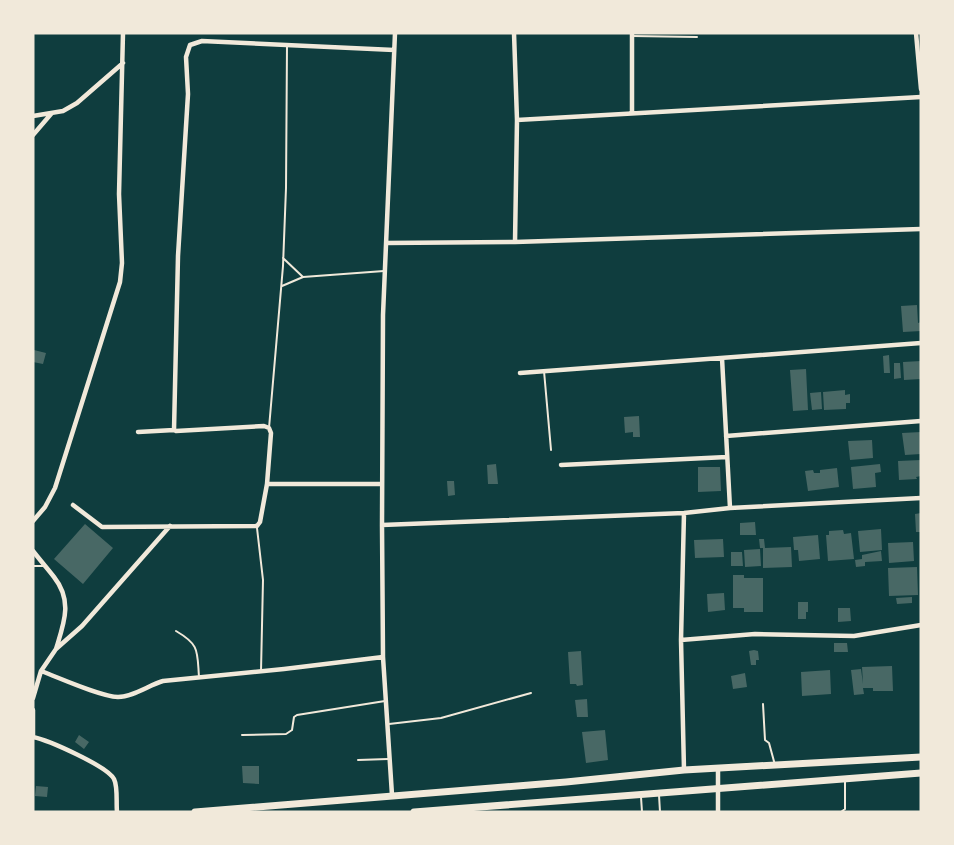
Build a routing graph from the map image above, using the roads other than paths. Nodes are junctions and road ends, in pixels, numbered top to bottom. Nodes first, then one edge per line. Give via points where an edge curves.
1 (123, 33) edge
2 (394, 33) edge
3 (514, 33) edge
4 (916, 33) edge
5 (632, 34) edge
6 (697, 37) dead end
7 (287, 45) junction
8 (394, 50) junction
9 (123, 63) junction
10 (921, 89) edge
11 (921, 97) edge
12 (632, 113) junction
13 (51, 114) junction
14 (33, 116) edge
15 (517, 120) junction
16 (34, 131) edge
17 (921, 230) edge
18 (386, 243) junction
19 (515, 243) junction
20 (284, 258) junction
21 (385, 271) junction
22 (303, 277) junction
23 (282, 286) junction
24 (921, 343) edge
25 (722, 358) junction
26 (544, 371) junction
27 (520, 373) dead end
28 (921, 421) edge
29 (269, 428) junction
30 (174, 430) junction
31 (138, 432) dead end
32 (726, 436) junction
33 (551, 450) dead end
34 (727, 458) junction
35 (561, 465) dead end
36 (267, 484) junction
37 (382, 484) junction
38 (921, 498) edge
39 (73, 505) dead end
40 (730, 508) junction
41 (684, 513) junction
42 (33, 521) edge
43 (382, 525) junction
44 (170, 526) junction
45 (257, 526) junction
46 (33, 551) edge
47 (33, 566) edge
48 (44, 566) junction
49 (921, 625) edge
50 (176, 631) dead end
51 (681, 640) junction
52 (56, 649) junction
53 (383, 657) junction
54 (41, 671) junction
55 (261, 671) junction
56 (198, 677) junction
57 (531, 693) dead end
58 (33, 698) edge
59 (385, 701) junction
60 (763, 704) dead end
61 (33, 710) edge
62 (387, 725) junction
63 (242, 735) dead end
64 (33, 736) edge
65 (921, 757) edge
66 (388, 759) junction
67 (358, 760) dead end
68 (775, 765) junction
69 (718, 769) junction
70 (684, 770) junction
71 (921, 773) edge
72 (845, 779) junction
73 (717, 788) junction
74 (659, 792) junction
75 (641, 794) junction
76 (392, 795) junction
77 (117, 812) edge
78 (195, 812) edge
79 (414, 812) edge
80 (424, 812) edge
81 (642, 812) edge
82 (660, 812) edge
83 (718, 812) edge
84 (841, 812) edge

1 - 9 street
2 - 8 street
3 - 15 street
4 - 10 street
5 - 6 lane
5 - 12 street
7 - 8 street
7 - 20 lane
7 - 30 street via 202,41 190,45 186,57 188,94 178,256
8 - 18 street
9 - 13 street via 77,103
9 - 42 street via 118,194 120,282 55,488
11 - 12 street
12 - 15 street
13 - 14 street
13 - 16 street
15 - 19 street
17 - 19 street
18 - 19 street
18 - 21 street
20 - 22 lane
20 - 23 lane
21 - 22 lane
21 - 37 street
22 - 23 lane
23 - 29 lane
24 - 25 street
25 - 26 street
25 - 32 street
26 - 27 street
26 - 33 lane
28 - 32 street
29 - 30 street
29 - 36 street
30 - 31 street
32 - 34 street
34 - 35 street
34 - 40 street
36 - 37 street
36 - 45 street
37 - 43 street
38 - 40 street
39 - 44 street via 102,527
40 - 41 street
41 - 43 street
41 - 51 street
43 - 53 street
44 - 45 street
44 - 52 street via 82,626
45 - 55 lane via 263,580
46 - 48 street
47 - 48 lane
48 - 52 street via 66,601
49 - 51 street via 854,636 755,634
50 - 56 lane via 197,650
51 - 70 street
52 - 54 street
53 - 55 street
53 - 59 street
54 - 56 street via 118,697 163,681
54 - 58 street
55 - 56 street
57 - 62 lane via 441,718
59 - 62 street
59 - 63 lane via 297,715 292,730 286,734
60 - 68 lane via 765,740
61 - 64 street
62 - 66 street
64 - 77 street via 53,742 108,772 115,781
65 - 68 main road
66 - 67 lane
66 - 76 street
68 - 69 main road
69 - 70 main road
69 - 73 street
70 - 76 main road
71 - 72 main road
72 - 73 main road
72 - 84 lane via 845,809
73 - 74 main road
73 - 83 street
74 - 75 main road
74 - 82 lane
75 - 80 main road
75 - 81 lane
76 - 78 main road
79 - 80 main road

